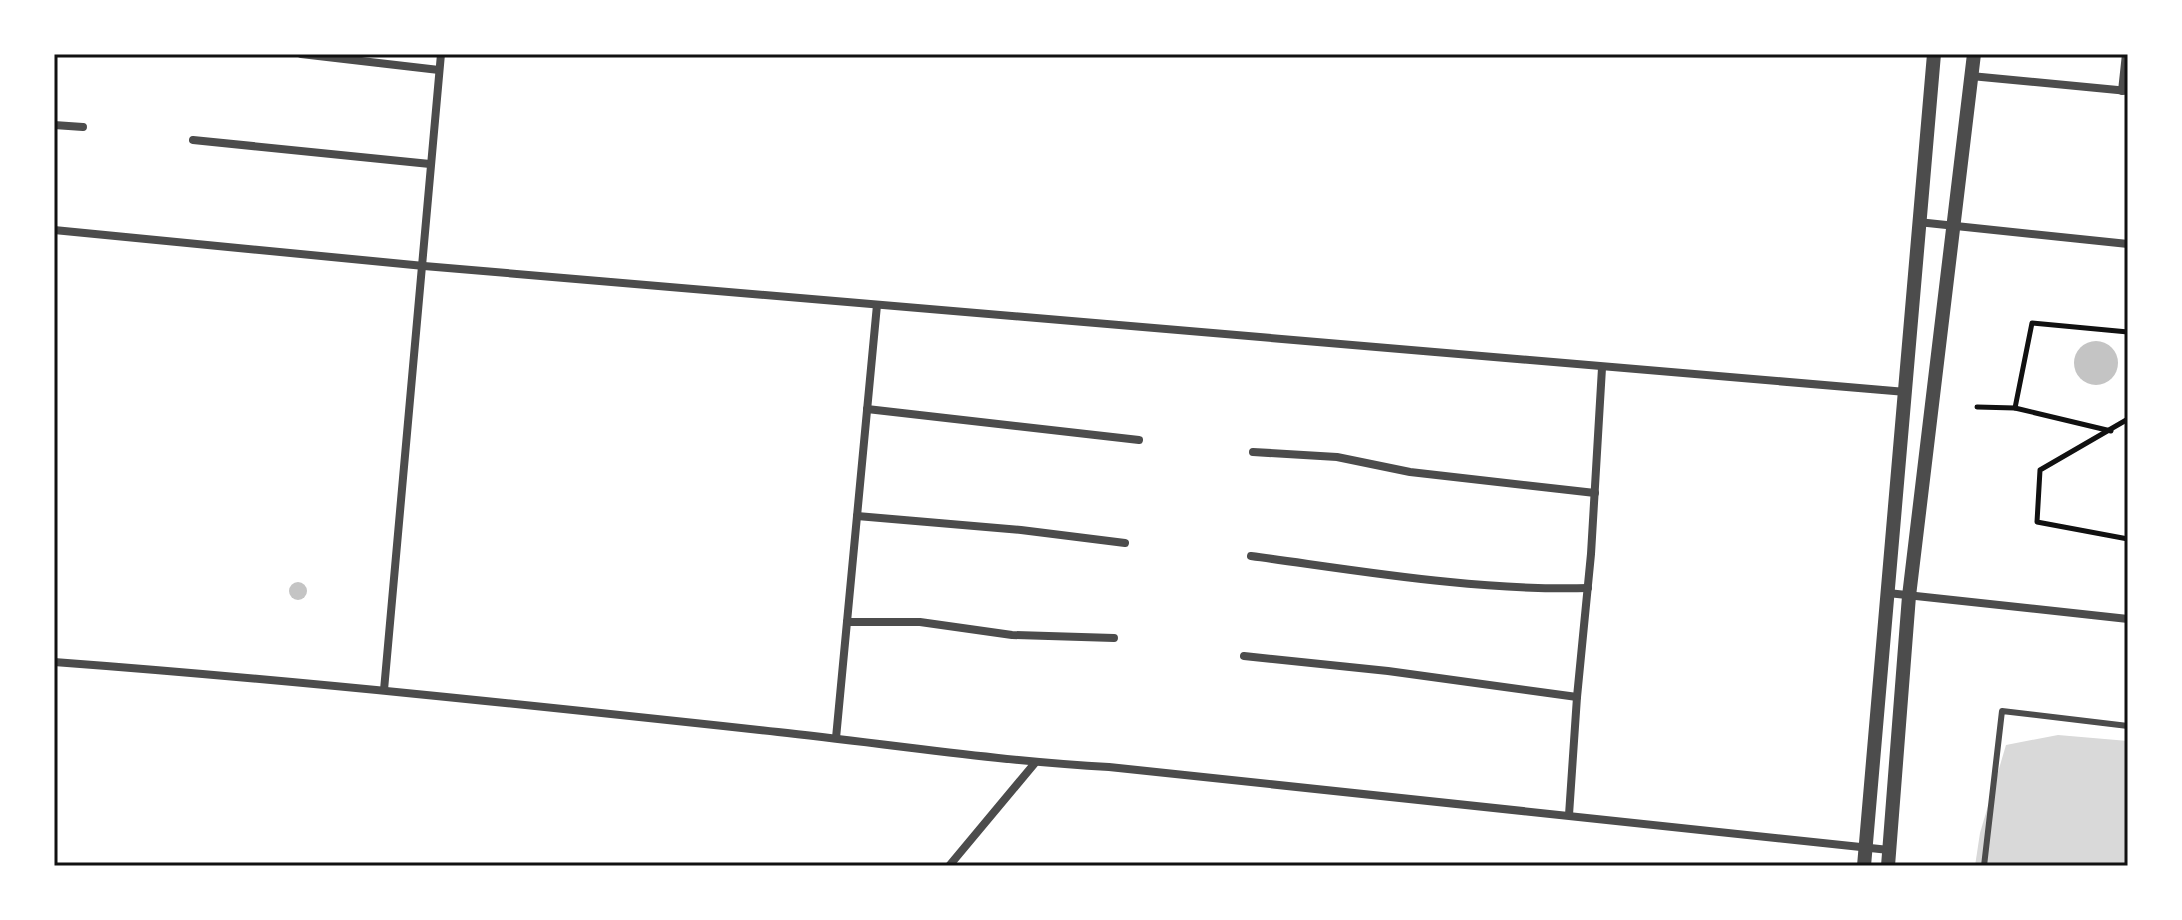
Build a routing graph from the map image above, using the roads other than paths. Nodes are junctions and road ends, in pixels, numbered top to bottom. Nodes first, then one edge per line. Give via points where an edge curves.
1 (301, 54) edge
2 (441, 54) edge
3 (1934, 54) edge
4 (1974, 54) edge
5 (2126, 54) edge
6 (439, 70) junction
7 (1971, 76) junction
8 (2125, 91) edge
9 (54, 125) edge
10 (83, 127) dead end
11 (193, 140) dead end
12 (430, 164) junction
13 (1918, 222) junction
14 (1953, 225) junction
15 (54, 230) edge
16 (2128, 244) edge
17 (424, 266) junction
18 (877, 305) junction
19 (1602, 368) junction
20 (1907, 392) junction
21 (867, 409) junction
22 (1139, 440) dead end
23 (1253, 452) dead end
24 (1595, 493) junction
25 (857, 516) junction
26 (1125, 543) dead end
27 (1251, 556) dead end
28 (1588, 588) junction
29 (1888, 593) junction
30 (1909, 596) junction
31 (2128, 619) edge
32 (847, 622) junction
33 (1114, 638) dead end
34 (1244, 656) dead end
35 (54, 662) edge
36 (384, 690) junction
37 (1577, 697) junction
38 (2128, 726) edge
39 (836, 738) junction
40 (1035, 763) junction
41 (1569, 815) junction
42 (1866, 847) junction
43 (1889, 850) junction
44 (949, 866) edge
45 (1864, 866) edge
46 (1888, 866) edge
47 (1984, 866) edge

1 - 6 street
2 - 6 street
3 - 13 street
4 - 7 street
5 - 8 street
6 - 12 street
7 - 8 street
7 - 14 street
9 - 10 street
11 - 12 street
12 - 17 street
13 - 14 street
13 - 20 street
14 - 16 street
14 - 30 street
15 - 17 street
17 - 18 street
17 - 36 street
18 - 19 street
18 - 21 street
19 - 20 street
19 - 24 street
20 - 29 street
21 - 22 street
21 - 25 street
23 - 24 street via 1337,457 1410,472
24 - 28 street
25 - 26 street
25 - 32 street
27 - 28 street via 1476,585
28 - 37 street
29 - 30 street
29 - 42 street
30 - 31 street
30 - 43 street
32 - 33 street via 920,622 1012,635
32 - 39 street
34 - 37 street
35 - 36 street
36 - 39 street
37 - 41 street
38 - 47 lane via 2002,711
39 - 40 street
40 - 41 street
40 - 44 street
41 - 42 street
42 - 43 street
42 - 45 street
43 - 46 street

